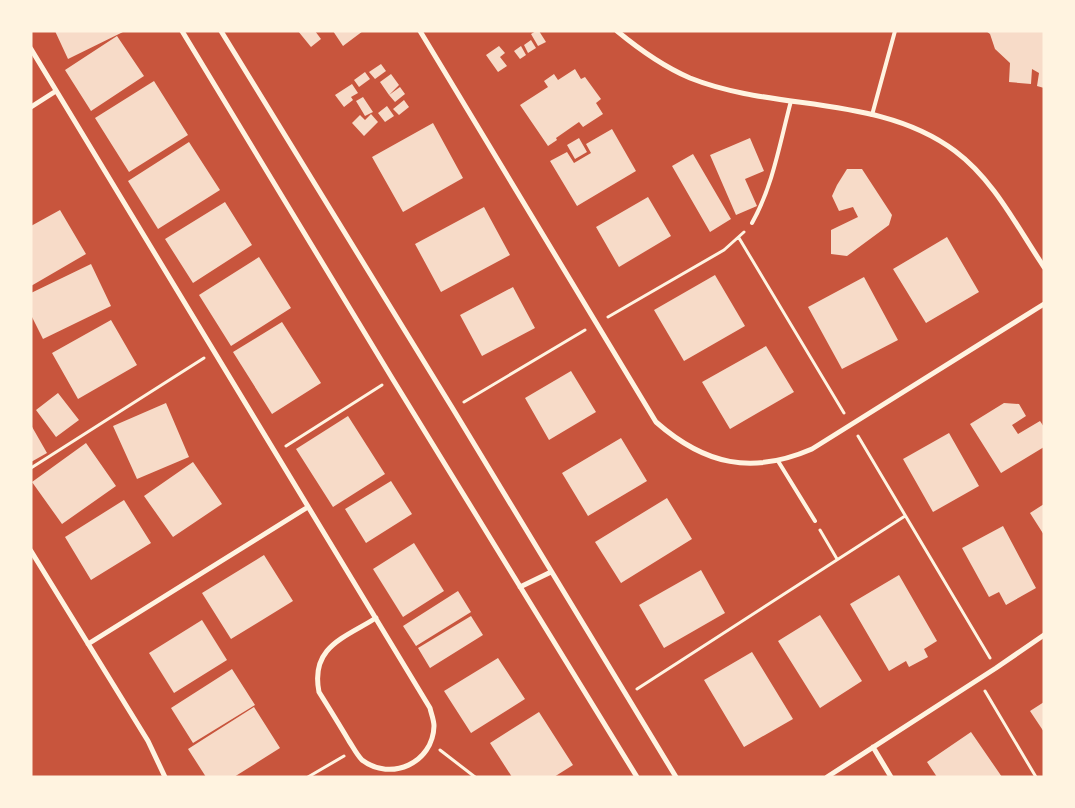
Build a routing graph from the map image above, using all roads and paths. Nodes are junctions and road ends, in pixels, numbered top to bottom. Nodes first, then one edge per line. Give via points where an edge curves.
1 (182, 31) edge
2 (221, 31) edge
3 (420, 31) edge
4 (617, 31) edge
5 (895, 31) edge
6 (31, 49) edge
7 (56, 91) junction
8 (791, 100) junction
9 (31, 107) edge
10 (872, 115) junction
11 (752, 223) dead end
12 (739, 238) dead end
13 (1044, 267) edge
14 (1044, 304) edge
15 (214, 352) junction
16 (392, 378) junction
17 (851, 425) junction
18 (275, 453) junction
19 (778, 461) junction
20 (31, 468) edge
21 (308, 507) junction
22 (905, 516) junction
23 (814, 521) joint
24 (31, 551) edge
25 (838, 559) junction
26 (551, 572) junction
27 (520, 586) junction
28 (376, 618) junction
29 (1044, 635) edge
30 (88, 644) junction
31 (996, 668) junction
32 (978, 680) junction
33 (626, 696) junction
34 (431, 743) junction
35 (873, 747) junction
36 (355, 750) junction
37 (165, 777) edge
38 (308, 777) edge
39 (475, 777) edge
40 (637, 777) edge
41 (676, 777) edge
42 (827, 777) edge
43 (891, 777) edge
44 (1036, 777) edge

1 - 16 street
2 - 26 street
3 - 19 street via 656,422 691,449 712,457 748,463
4 - 8 street via 651,58 690,78 732,90
5 - 10 lane
6 - 7 street
7 - 9 street
7 - 15 street
8 - 10 street
8 - 11 lane via 768,188
10 - 13 street via 915,128 954,150 988,181
12 - 17 path
14 - 17 street
15 - 18 street
15 - 20 path
16 - 18 path
16 - 27 street
17 - 19 street via 812,449
17 - 22 path
18 - 21 street
19 - 23 lane
21 - 28 street
21 - 30 street
22 - 25 path
22 - 31 path
23 - 25 path
24 - 30 street
25 - 33 path
26 - 27 street
26 - 33 street
27 - 40 street
28 - 34 street via 430,708 434,725
28 - 36 street via 330,647 318,667 319,692
29 - 31 street
30 - 37 street via 148,741
31 - 32 street
32 - 35 street
32 - 44 path
33 - 41 street
34 - 36 street via 422,758 408,767 391,770 375,768 360,759
34 - 39 path
35 - 42 street
35 - 43 street
36 - 38 path

